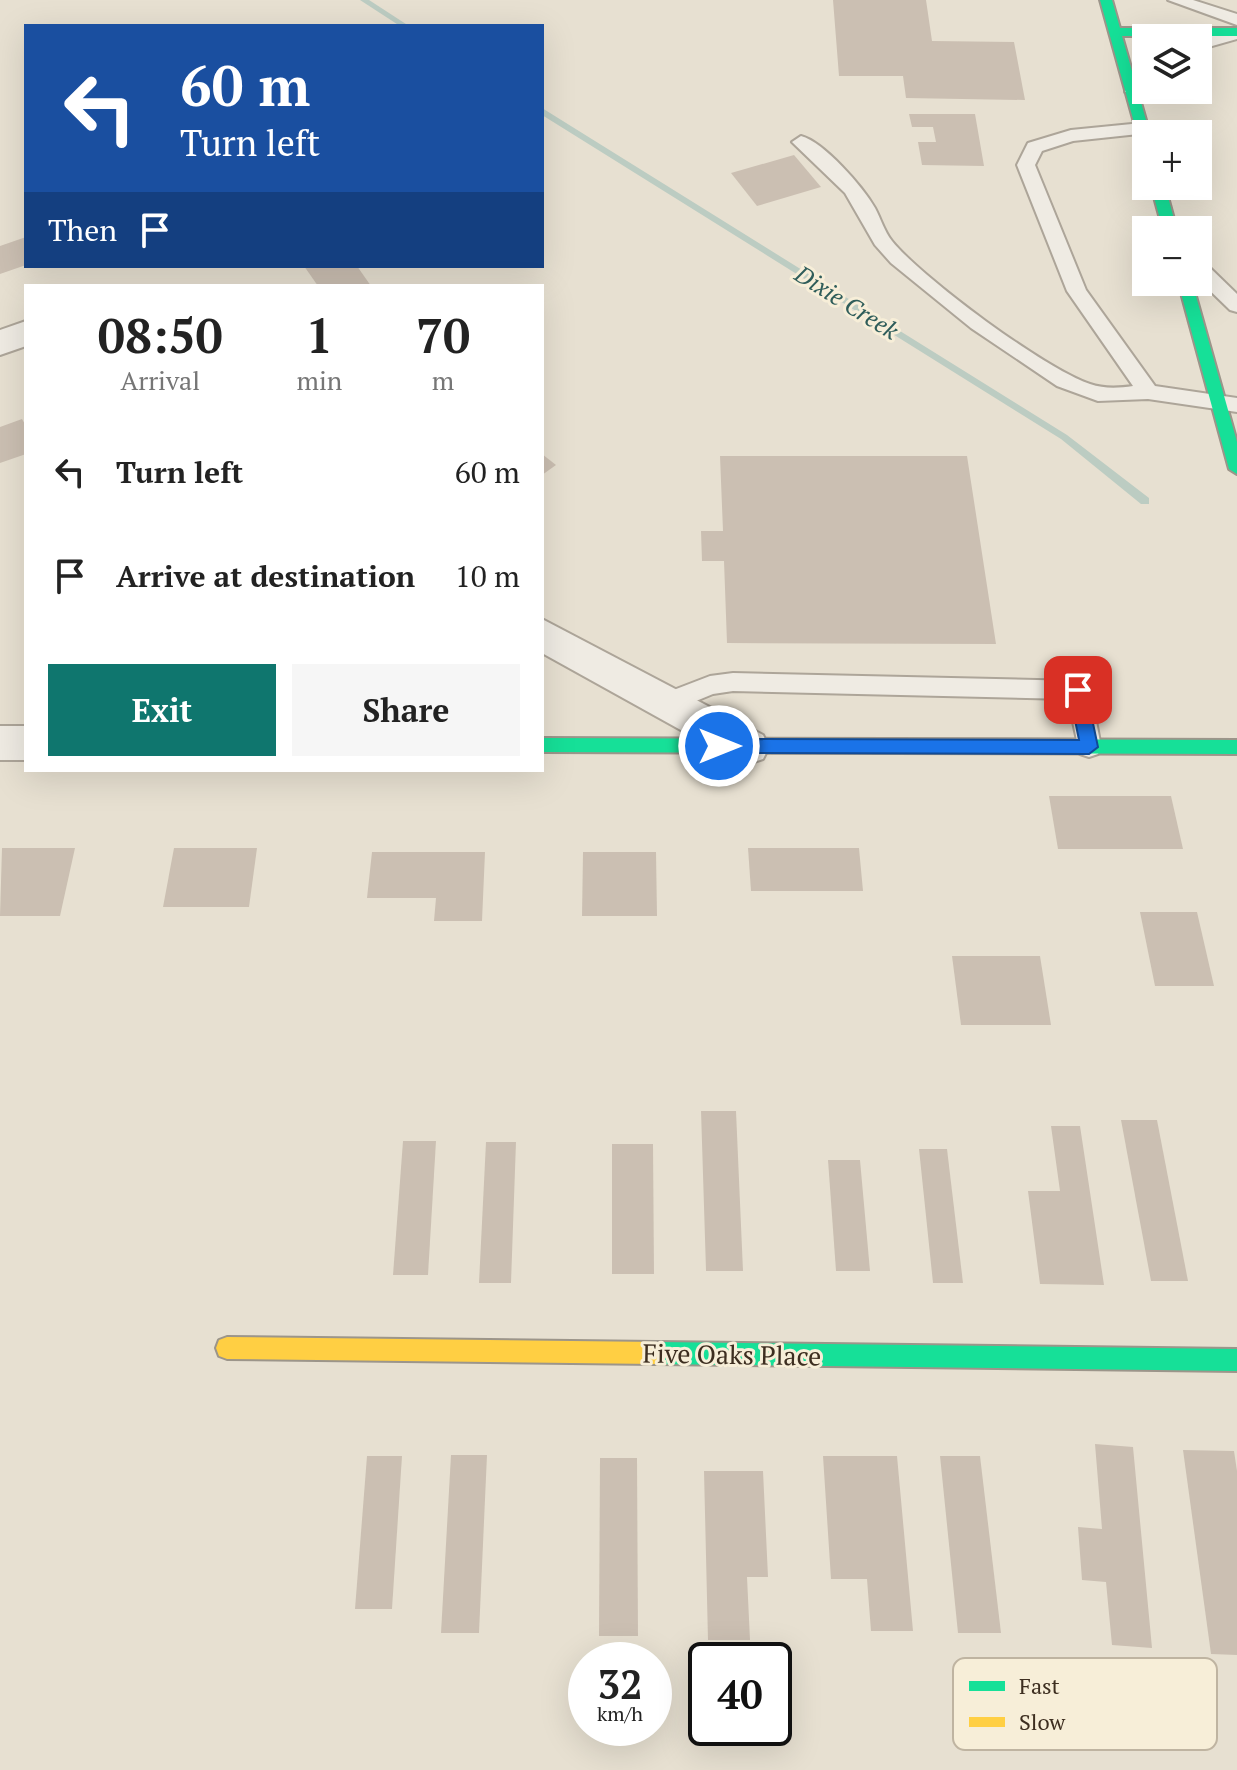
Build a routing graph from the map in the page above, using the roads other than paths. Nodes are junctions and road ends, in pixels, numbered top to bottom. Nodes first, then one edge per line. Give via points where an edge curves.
1 (1106, 0) edge
2 (1176, 0) edge
3 (1237, 20) edge
4 (1115, 32) junction
5 (1237, 32) edge
6 (1212, 40) edge
7 (1131, 88) joint
8 (1140, 120) edge
9 (1132, 136) edge
10 (801, 142) dead end
11 (1212, 281) edge
12 (1190, 296) edge
13 (1237, 305) edge
14 (24, 334) edge
15 (0, 343) edge
16 (1148, 392) junction
17 (1228, 405) edge
18 (1237, 469) edge
19 (544, 635) edge
20 (667, 703) junction
21 (0, 743) edge
22 (24, 743) edge
23 (544, 745) edge
24 (748, 747) junction
25 (1089, 747) junction
26 (1237, 747) edge
27 (227, 1348) dead end
28 (1237, 1360) edge

1 - 4 main road
2 - 3 lane
4 - 5 main road
4 - 7 main road
5 - 6 lane
7 - 8 main road
9 - 16 lane via 1071,136 1035,147 1026,165 1077,291
10 - 16 lane via 854,194 900,262 1006,341 1081,389 1101,394
11 - 13 lane
12 - 17 main road
14 - 15 street
16 - 17 lane
17 - 18 main road
19 - 20 street
20 - 24 street
20 - 25 lane via 710,685 733,682 1078,690
21 - 22 street
23 - 24 main road
24 - 25 main road
25 - 26 main road
27 - 28 main road, Five Oaks Place

